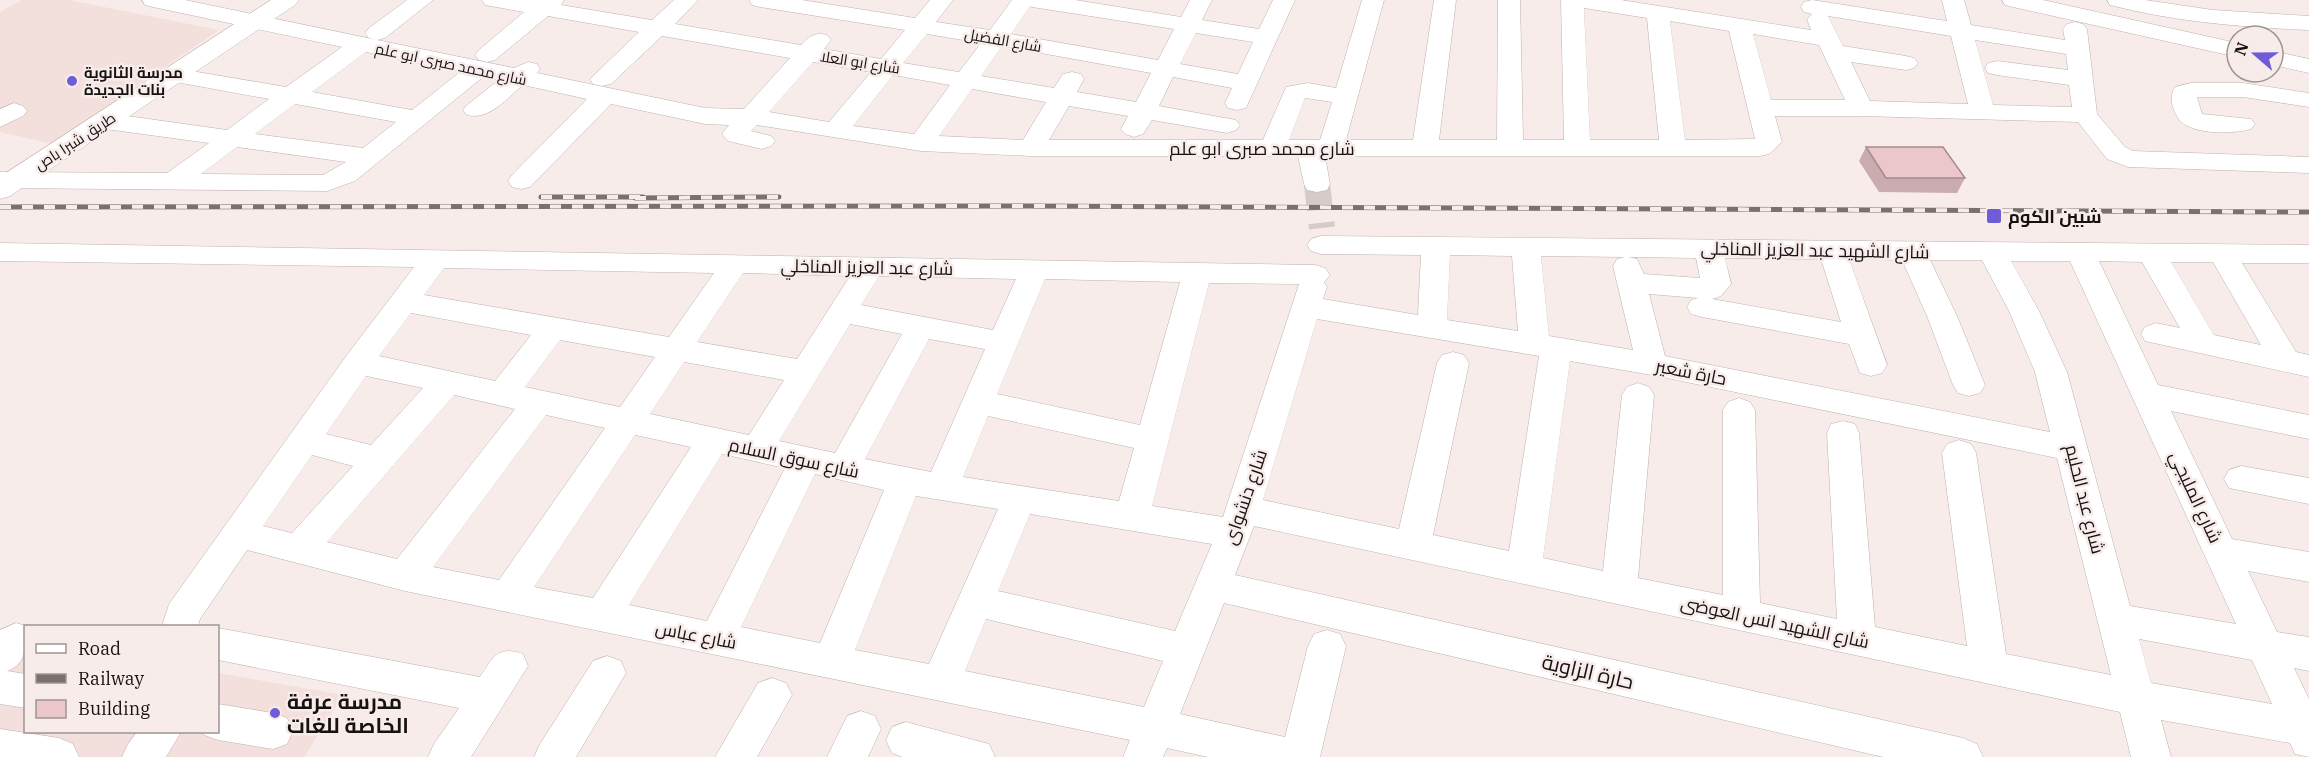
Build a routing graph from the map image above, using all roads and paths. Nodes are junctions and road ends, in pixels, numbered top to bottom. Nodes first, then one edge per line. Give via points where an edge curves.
1 (153, 0) edge
2 (216, 0) edge
3 (422, 0) edge
4 (493, 0) edge
5 (687, 0) edge
6 (760, 0) edge
7 (942, 0) edge
8 (1023, 0) edge
9 (1032, 0) edge
10 (1201, 0) edge
11 (1284, 0) edge
12 (1373, 0) edge
13 (1446, 0) edge
14 (1509, 0) edge
15 (1572, 0) edge
16 (1578, 0) edge
17 (1953, 0) edge
18 (2007, 0) edge
19 (2013, 0) edge
20 (2118, 0) edge
21 (2280, 0) edge
22 (1820, 4) edge
23 (548, 5) edge
24 (1115, 6) edge
25 (850, 7) edge
26 (262, 8) edge
27 (1651, 8) edge
28 (1889, 10) edge
29 (2104, 10) edge
30 (2073, 13) junction
31 (2306, 23) edge
32 (1188, 25) junction
33 (1739, 25) junction
34 (921, 26) junction
35 (656, 29) junction
36 (1959, 30) junction
37 (1267, 37) junction
38 (995, 38) junction
39 (369, 39) junction
40 (2014, 39) junction
41 (1830, 45) junction
42 (2225, 46) edge
43 (2077, 49) junction
44 (2200, 51) dead end
45 (807, 53) junction
46 (1087, 55) junction
47 (2285, 61) edge
48 (483, 62) junction
49 (1906, 63) dead end
50 (2309, 66) edge
51 (888, 67) junction
52 (1165, 68) junction
53 (1997, 68) dead end
54 (525, 71) junction
55 (174, 75) junction
56 (2081, 79) junction
57 (966, 80) junction
58 (1246, 83) junction
59 (603, 87) junction
60 (2210, 90) junction
61 (291, 96) junction
62 (1062, 96) junction
63 (1345, 98) junction
64 (2309, 100) edge
65 (1760, 108) junction
66 (1861, 108) junction
67 (476, 110) dead end
68 (1982, 110) junction
69 (1144, 111) junction
70 (2085, 115) junction
71 (752, 116) junction
72 (417, 118) junction
73 (106, 121) junction
74 (1227, 124) junction
75 (2242, 124) dead end
76 (835, 131) junction
77 (232, 139) junction
78 (762, 141) dead end
79 (921, 142) junction
80 (1031, 148) junction
81 (1124, 148) junction
82 (1214, 148) junction
83 (1273, 148) junction
84 (1321, 148) junction
85 (1425, 148) junction
86 (1510, 148) junction
87 (1578, 148) junction
88 (1673, 148) junction
89 (368, 157) junction
90 (2309, 165) edge
91 (521, 181) dead end
92 (6, 183) edge
93 (171, 183) junction
94 (1317, 184) tunnel mouth
95 (1436, 246) junction
96 (1526, 247) junction
97 (1622, 248) junction
98 (1320, 249) junction
99 (1709, 249) junction
100 (1832, 250) junction
101 (1912, 250) junction
102 (1991, 251) junction
103 (0, 252) edge
104 (2080, 252) junction
105 (2151, 254) junction
106 (2222, 254) junction
107 (2306, 259) edge
108 (735, 264) junction
109 (431, 265) junction
110 (870, 267) junction
111 (1034, 270) junction
112 (1197, 274) junction
113 (1631, 283) junction
114 (403, 302) junction
115 (1307, 307) junction
116 (1702, 307) dead end
117 (842, 312) junction
118 (921, 327) junction
119 (1432, 327) junction
120 (553, 328) junction
121 (2156, 334) dead end
122 (1861, 336) junction
123 (1003, 342) junction
124 (2204, 344) junction
125 (1545, 346) junction
126 (677, 350) junction
127 (358, 363) junction
128 (1453, 363) dead end
129 (2298, 363) edge
130 (1652, 364) junction
131 (1871, 365) dead end
132 (805, 372) junction
133 (447, 382) junction
134 (1969, 385) dead end
135 (502, 394) junction
136 (1638, 394) dead end
137 (2149, 395) junction
138 (538, 402) junction
139 (977, 402) junction
140 (1738, 410) dead end
141 (627, 422) junction
142 (2309, 427) edge
143 (1843, 433) dead end
144 (304, 440) junction
145 (713, 440) junction
146 (1153, 440) junction
147 (2072, 449) junction
148 (757, 450) junction
149 (1959, 453) dead end
150 (378, 460) junction
151 (805, 461) junction
152 (843, 469) junction
153 (2241, 479) dead end
154 (905, 481) junction
155 (941, 488) junction
156 (2309, 491) edge
157 (1019, 500) junction
158 (1132, 517) junction
159 (1238, 522) junction
160 (238, 534) junction
161 (1413, 546) junction
162 (299, 549) junction
163 (2222, 552) junction
164 (2309, 567) edge
165 (1524, 569) junction
166 (405, 576) junction
167 (1212, 585) junction
168 (1619, 589) junction
169 (507, 597) junction
170 (975, 601) junction
171 (1742, 615) junction
172 (602, 616) junction
173 (2116, 619) junction
174 (181, 621) edge
175 (717, 639) junction
176 (1857, 639) junction
177 (219, 644) edge
178 (1327, 646) dead end
179 (2265, 646) junction
180 (1186, 650) junction
181 (2309, 654) edge
182 (831, 662) junction
183 (1989, 667) junction
184 (607, 673) dead end
185 (940, 684) junction
186 (0, 687) edge
187 (24, 691) edge
188 (772, 695) dead end
189 (2136, 698) junction
190 (219, 722) edge
191 (273, 731) dead end
192 (2307, 732) edge
193 (160, 733) edge
194 (906, 740) dead end
195 (1149, 742) edge
196 (0, 747) edge
197 (457, 755) edge
198 (59, 757) edge
199 (142, 757) edge
200 (554, 757) edge
201 (735, 757) edge
202 (975, 757) edge
203 (1291, 757) edge
204 (1300, 757) edge
205 (1963, 757) edge
206 (2151, 757) edge

1 - 26 street, شارع محمد صبرى ابو علم
2 - 26 street, شارع محمد صبرى ابو علم
3 - 39 street
4 - 23 street, شارع ابو العلا
5 - 35 street
6 - 25 street, شارع الفضيل
7 - 34 street
8 - 38 street
9 - 24 street
10 - 32 street
11 - 37 street
12 - 63 street
13 - 85 street
14 - 86 street
15 - 87 street
16 - 27 street
17 - 36 street
18 - 40 street
19 - 30 street
20 - 31 street via 2194,15
21 - 31 street
22 - 28 street
22 - 41 street
23 - 35 street, شارع ابو العلا
23 - 48 street
24 - 32 street
24 - 46 street
25 - 34 street, شارع الفضيل
25 - 45 street
26 - 39 street, شارع محمد صبرى ابو علم
26 - 55 main road, طريق شبرا باص
27 - 33 street
27 - 88 street
28 - 36 street
29 - 30 street
29 - 42 street
30 - 43 street
32 - 37 street
32 - 52 street
33 - 41 street
33 - 65 street
34 - 38 street, شارع الفضيل
34 - 51 street
35 - 45 street, شارع ابو العلا
35 - 59 street
36 - 40 street
36 - 68 street
37 - 58 street
38 - 46 street, شارع الفضيل
38 - 57 street
39 - 48 street, شارع محمد صبرى ابو علم
39 - 61 street
40 - 43 street
41 - 49 street
41 - 66 street
43 - 56 street
44 - 60 street
45 - 51 street, شارع ابو العلا
45 - 71 street
46 - 52 street, شارع الفضيل
46 - 62 street
47 - 50 street
48 - 54 street, شارع محمد صبرى ابو علم
48 - 72 street
51 - 57 street, شارع ابو العلا
51 - 76 street
52 - 58 street, شارع الفضيل
52 - 69 street
53 - 56 street
54 - 59 street, شارع محمد صبرى ابو علم
54 - 67 street
55 - 61 street
55 - 73 main road, طريق شبرا باص
56 - 70 street
57 - 62 street, شارع ابو العلا
57 - 79 street
58 - 74 street
59 - 71 street, شارع محمد صبرى ابو علم via 705,116
59 - 91 street
60 - 64 street via 2250,91
60 - 75 street via 2184,92 2189,116 2199,122
61 - 72 street
61 - 77 street
62 - 69 street, شارع ابو العلا
62 - 80 street
63 - 83 street via 1308,90 1295,92
63 - 84 street
65 - 66 street
65 - 88 street, شارع محمد صبرى ابو علم via 1768,142 1760,148
66 - 68 street
68 - 70 street
69 - 74 street, شارع ابو العلا
69 - 81 street
70 - 90 street via 2116,153 2128,159
71 - 76 street, شارع محمد صبرى ابو علم
71 - 78 street via 736,135
72 - 89 street
73 - 77 street
73 - 92 main road, طريق شبرا باص
74 - 82 street
76 - 79 street, شارع محمد صبرى ابو علم
77 - 89 street
77 - 93 street
79 - 80 street, شارع محمد صبرى ابو علم
80 - 81 street, شارع محمد صبرى ابو علم
81 - 82 street, شارع محمد صبرى ابو علم
82 - 83 street, شارع محمد صبرى ابو علم
83 - 84 street, شارع محمد صبرى ابو علم
84 - 85 street, شارع محمد صبرى ابو علم
84 - 94 street
85 - 86 street, شارع محمد صبرى ابو علم
86 - 87 street, شارع محمد صبرى ابو علم
87 - 88 street, شارع محمد صبرى ابو علم
89 - 93 street via 346,175 320,183
92 - 93 street
95 - 96 street, شارع الشهيد عبد العزيز المناخلي
95 - 98 street, شارع الشهيد عبد العزيز المناخلي
95 - 119 street
96 - 97 street, شارع الشهيد عبد العزيز المناخلي
96 - 125 street
97 - 99 street, شارع الشهيد عبد العزيز المناخلي
97 - 113 street
98 - 112 street, شارع عبد العزيز المناخلي
98 - 115 street, شارع دنشواى
99 - 100 street, شارع الشهيد عبد العزيز المناخلي
99 - 113 street via 1716,284 1711,289
100 - 101 street, شارع الشهيد عبد العزيز المناخلي
100 - 122 street
101 - 102 street, شارع الشهيد عبد العزيز المناخلي
101 - 134 street
102 - 104 street, شارع الشهيد عبد العزيز المناخلي
102 - 147 street, شارع عبد الحليم via 2038,339
103 - 109 street, شارع عبد العزيز المناخلي
104 - 105 street, شارع الشهيد عبد العزيز المناخلي
104 - 137 street, شارع المليجي
105 - 106 street, شارع الشهيد عبد العزيز المناخلي
105 - 124 street
106 - 107 street, شارع الشهيد عبد العزيز المناخلي
106 - 129 street
108 - 109 street, شارع عبد العزيز المناخلي
108 - 110 street, شارع عبد العزيز المناخلي
108 - 126 street
109 - 114 street
110 - 111 street, شارع عبد العزيز المناخلي
110 - 117 street
111 - 112 street, شارع عبد العزيز المناخلي
111 - 123 street
112 - 146 street
113 - 130 street
114 - 120 street
114 - 127 street
115 - 119 street, حارة شعير
115 - 159 street, شارع دنشواى
116 - 122 street
117 - 118 street
117 - 132 street
118 - 123 street
118 - 152 street
119 - 125 street, حارة شعير
120 - 126 street
120 - 135 street
121 - 124 street
122 - 131 street
123 - 139 street
124 - 129 street
125 - 130 street, حارة شعير
125 - 165 street
126 - 132 street
126 - 141 street
127 - 133 street, شارع سوق السلام
127 - 144 street
128 - 161 street
130 - 147 street, حارة شعير
132 - 148 street
133 - 135 street, شارع سوق السلام
133 - 150 street
135 - 138 street, شارع سوق السلام
136 - 168 street
137 - 142 street
137 - 163 street, شارع المليجي
138 - 141 street, شارع سوق السلام
138 - 166 street
139 - 146 street
139 - 155 street
140 - 171 street
141 - 145 street, شارع سوق السلام
141 - 169 street
143 - 176 street
144 - 150 street
144 - 160 street
145 - 148 street, شارع سوق السلام
145 - 172 street
146 - 158 street
147 - 173 street, شارع عبد الحليم
148 - 151 street, شارع سوق السلام
149 - 183 street
150 - 162 street
151 - 152 street, شارع سوق السلام
151 - 175 street
152 - 154 street, شارع سوق السلام
153 - 156 street
154 - 155 street, شارع سوق السلام
154 - 182 street
155 - 157 street, شارع سوق السلام
157 - 158 street, شارع سوق السلام
157 - 170 street
158 - 159 street, شارع سوق السلام
159 - 161 street, شارع الشهيد انس العوضى
159 - 167 street, شارع دنشواى
160 - 162 street, شارع عباس
160 - 174 street
161 - 165 street, شارع الشهيد انس العوضى
162 - 166 street, شارع عباس
163 - 164 street
163 - 179 street, شارع المليجي
165 - 168 street, شارع الشهيد انس العوضى
166 - 169 street, شارع عباس
167 - 180 street, شارع دنشواى
167 - 205 street, حارة الزاوية
168 - 171 street, شارع الشهيد انس العوضى
169 - 172 street, شارع عباس
170 - 180 street
170 - 185 street
171 - 176 street, شارع الشهيد انس العوضى
172 - 175 street, شارع عباس
173 - 179 street
173 - 189 street, شارع عبد الحليم
175 - 182 street, شارع عباس
176 - 183 street, شارع الشهيد انس العوضى
177 - 197 street via 499,681
178 - 204 street
179 - 181 street
179 - 192 street, شارع المليجي
180 - 195 street, شارع دنشواى
182 - 185 street, شارع عباس
183 - 189 street, شارع الشهيد انس العوضى
184 - 200 street
185 - 195 street, شارع عباس
186 - 187 street
188 - 201 street
189 - 192 street, شارع الشهيد انس العوضى
189 - 206 street, شارع عبد الحليم
190 - 191 street
193 - 199 street
194 - 202 street
195 - 203 street, شارع عباس
196 - 198 street

